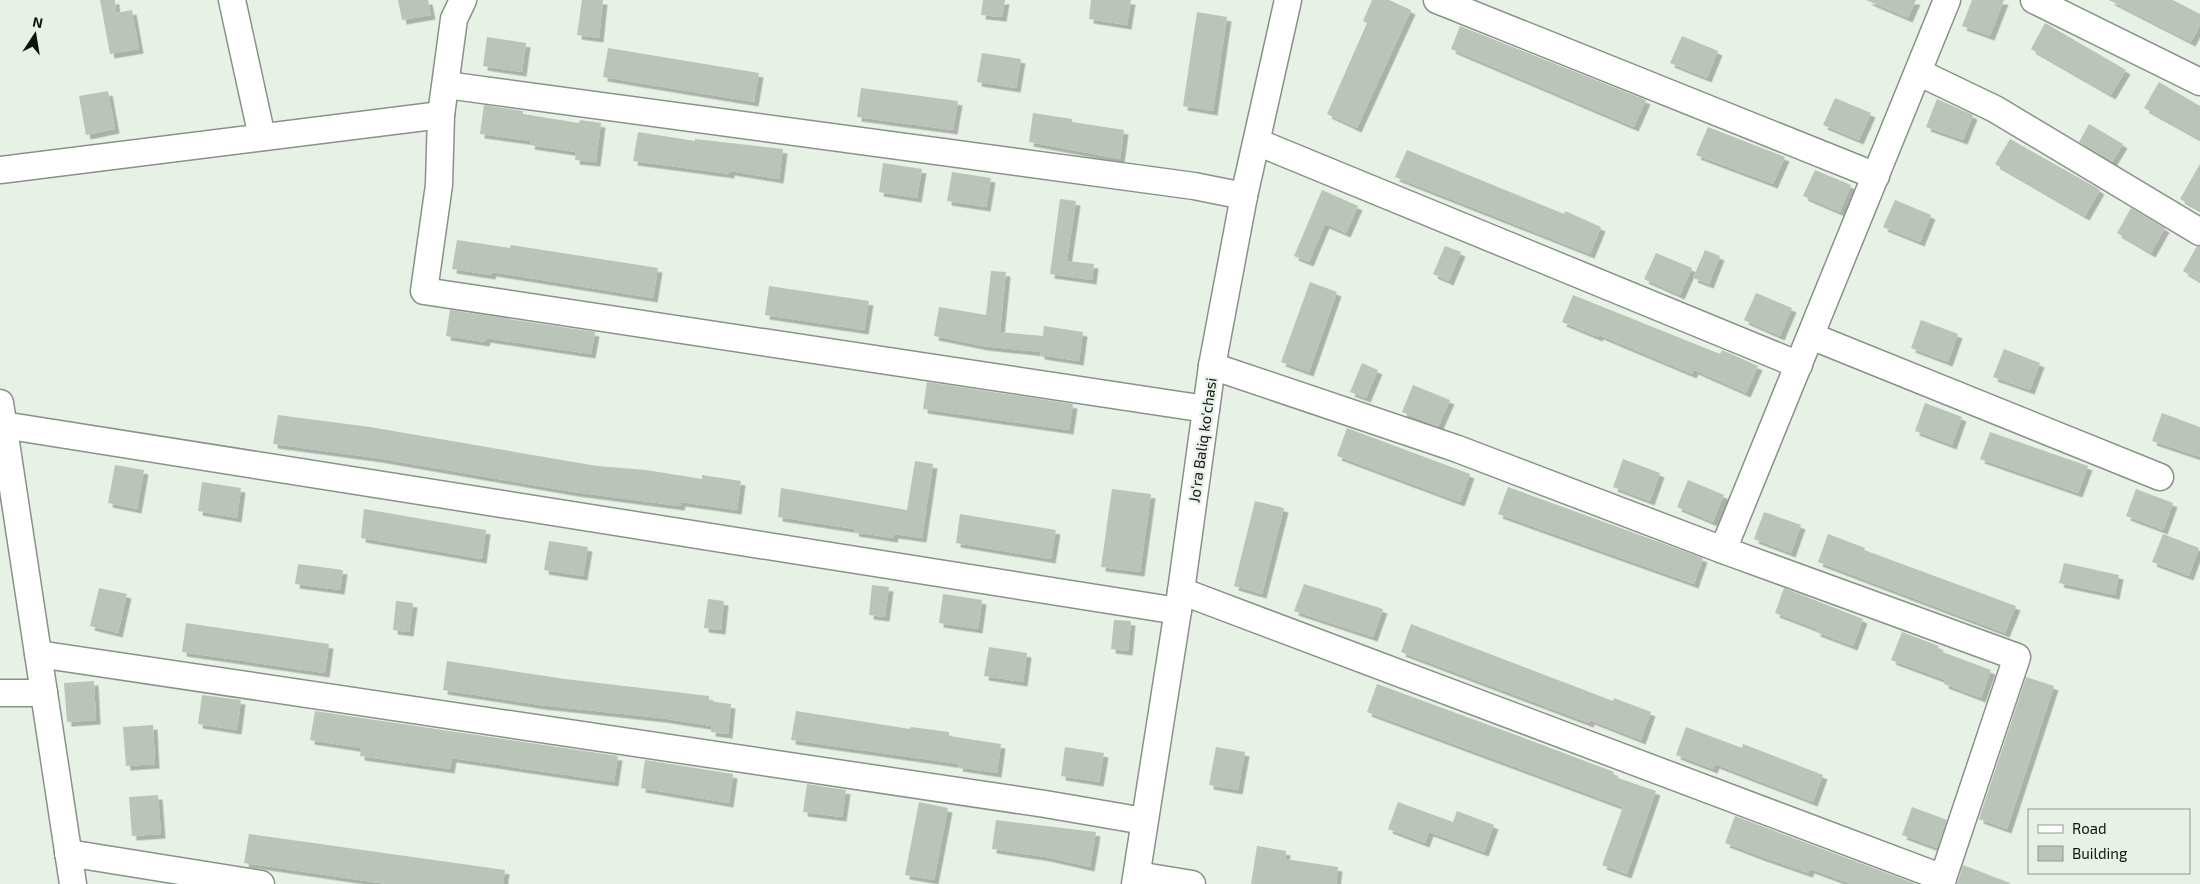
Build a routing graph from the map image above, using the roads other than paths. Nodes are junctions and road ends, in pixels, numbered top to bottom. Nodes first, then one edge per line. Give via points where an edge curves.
1 (232, 0) edge
2 (1288, 0) edge
3 (1437, 0) edge
4 (1947, 0) edge
5 (2034, 0) edge
6 (455, 6) edge
7 (1918, 72) junction
8 (2200, 82) edge
9 (446, 85) junction
10 (441, 115) junction
11 (262, 137) junction
12 (1257, 142) junction
13 (0, 170) edge
14 (1876, 176) junction
15 (1244, 196) junction
16 (2200, 232) edge
17 (1811, 336) junction
18 (1798, 365) junction
19 (1212, 366) junction
20 (1206, 409) junction
21 (2, 414) edge
22 (2160, 477) dead end
23 (6, 488) edge
24 (1723, 550) junction
25 (1180, 601) junction
26 (38, 654) junction
27 (44, 693) junction
28 (0, 694) edge
29 (1144, 821) junction
30 (68, 852) junction
31 (1136, 879) edge
32 (1942, 881) edge
33 (73, 884) edge
34 (261, 884) edge
35 (1192, 884) edge

1 - 11 street
2 - 12 street, Jo'ra Baliq ko'chasi
3 - 14 street
4 - 7 street
5 - 8 street
6 - 9 street
7 - 14 street
7 - 16 street via 1995,109
9 - 10 street
9 - 15 street via 1184,184
10 - 11 street
10 - 20 street via 439,185 424,291
11 - 13 street
12 - 15 street, Jo'ra Baliq ko'chasi
12 - 18 street
14 - 17 street
15 - 19 street, Jo'ra Baliq ko'chasi
17 - 18 street
17 - 22 street
18 - 24 street
19 - 20 street, Jo'ra Baliq ko'chasi
19 - 24 street via 1455,448
20 - 25 street, Jo'ra Baliq ko'chasi
21 - 23 street
21 - 25 street
23 - 26 street
24 - 32 street via 2017,657
25 - 29 street, Jo'ra Baliq ko'chasi
25 - 32 street
26 - 27 street
26 - 29 street
27 - 28 street
27 - 30 street
29 - 31 street, Jo'ra Baliq ko'chasi
30 - 33 street
30 - 34 street
31 - 35 street

